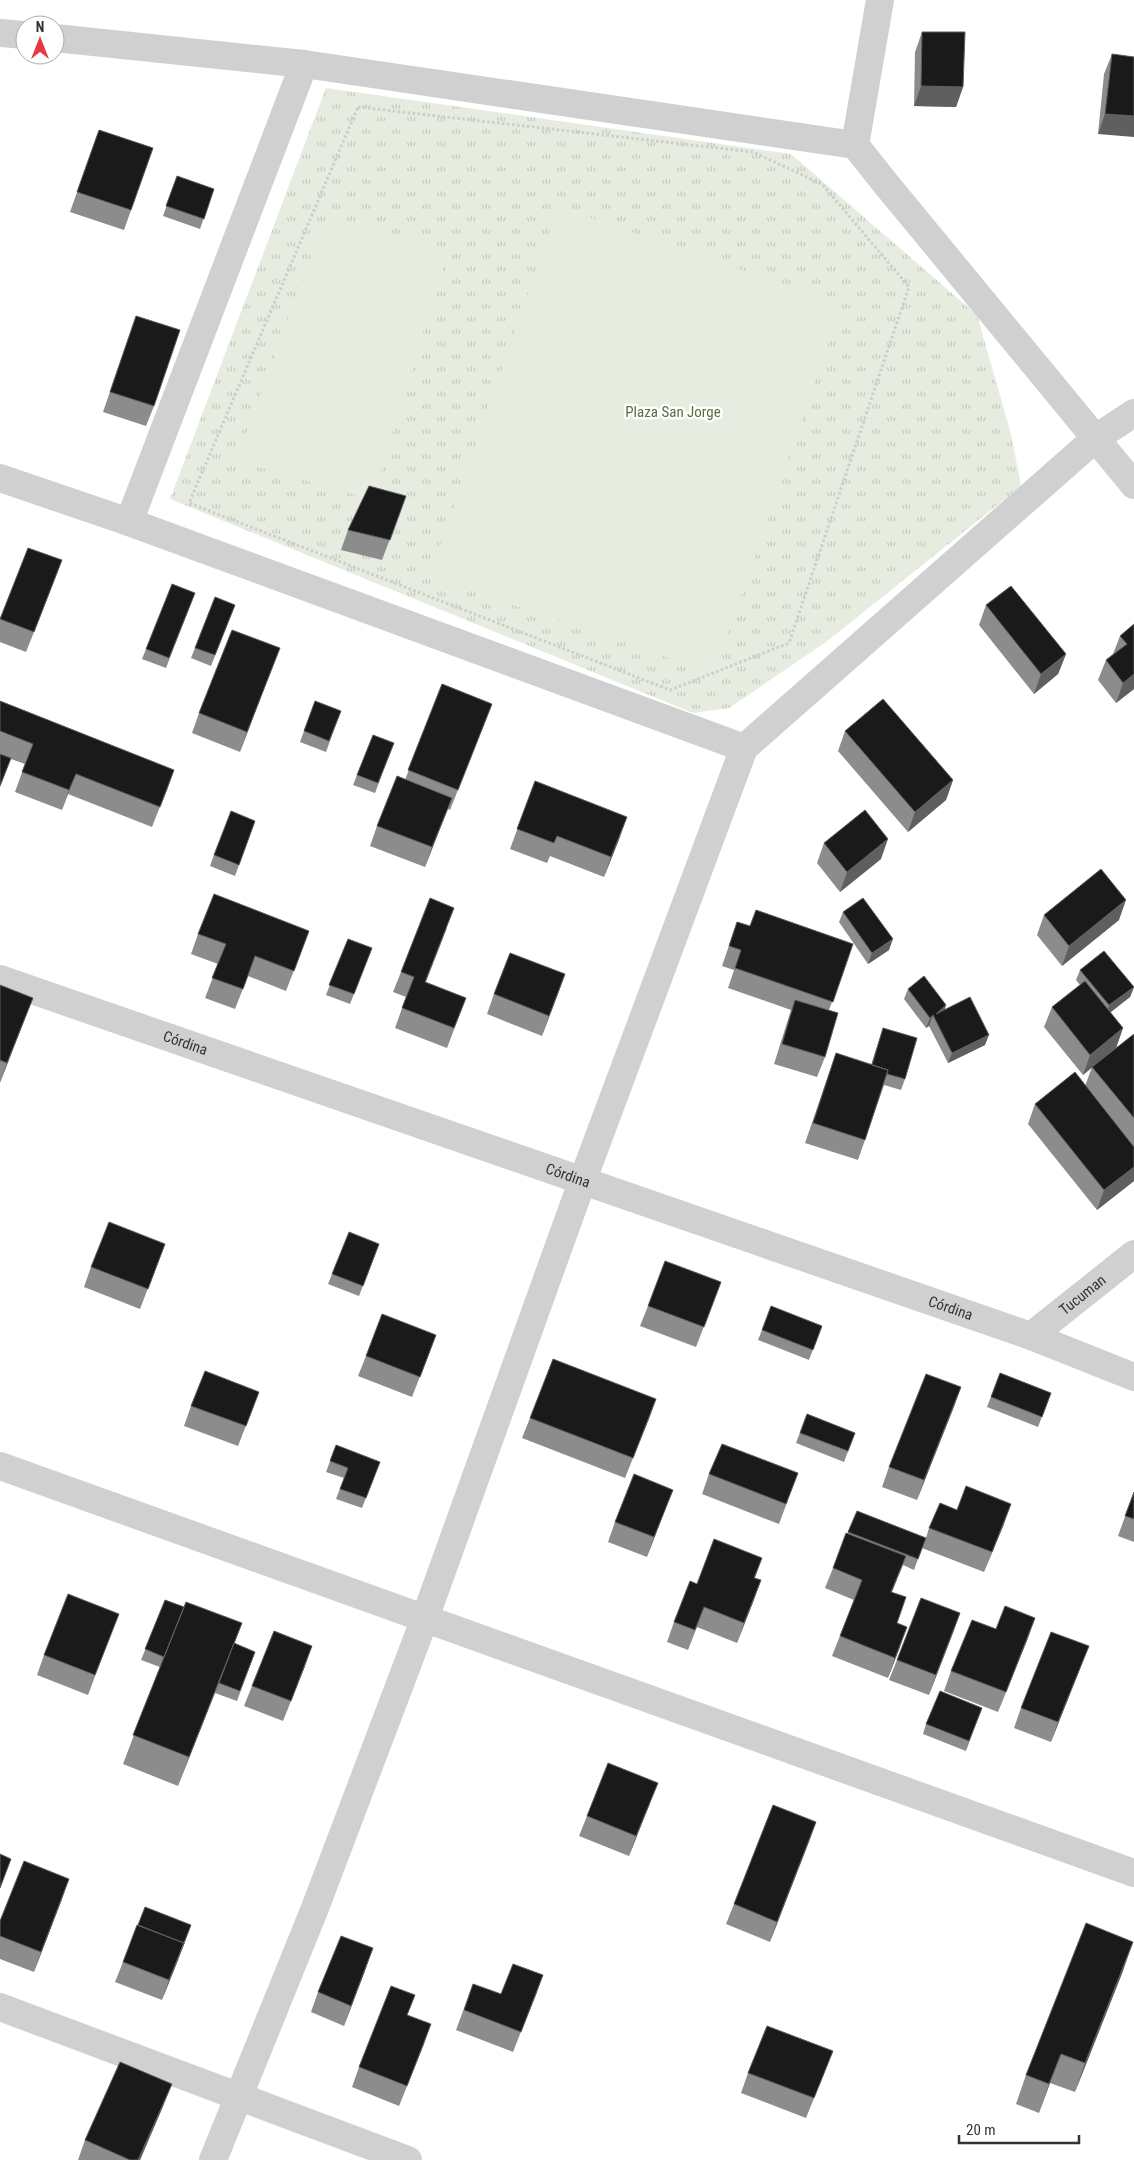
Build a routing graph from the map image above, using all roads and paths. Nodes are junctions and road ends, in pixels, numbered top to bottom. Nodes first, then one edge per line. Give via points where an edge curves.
1 (880, 0) edge
2 (0, 33) edge
3 (15, 34) edge
4 (65, 39) edge
5 (304, 64) junction
6 (358, 107) joint
7 (856, 145) junction
8 (1134, 413) edge
9 (1096, 438) junction
10 (0, 478) edge
11 (1134, 485) edge
12 (129, 522) junction
13 (744, 748) junction
14 (0, 979) edge
15 (582, 1182) junction
16 (1134, 1254) edge
17 (1031, 1336) junction
18 (1134, 1377) edge
19 (0, 1466) edge
20 (426, 1618) junction
21 (1134, 1873) edge
22 (0, 2007) edge
23 (237, 2096) junction
24 (213, 2160) edge
25 (408, 2160) edge

1 - 7 street
2 - 3 street
4 - 5 street
5 - 7 street
5 - 12 street
6 - 6 path via 752,152 822,184 909,287 790,643 670,690 189,503
7 - 9 street
8 - 9 street
9 - 11 street
9 - 13 street
10 - 12 street
12 - 13 street
13 - 15 street
14 - 15 street, Córdina
15 - 17 street, Córdina
15 - 20 street
16 - 17 street, Tucuman
17 - 18 street, Córdina
19 - 20 street
20 - 21 street
20 - 23 street via 315,1908
22 - 23 street
23 - 24 street
23 - 25 street

